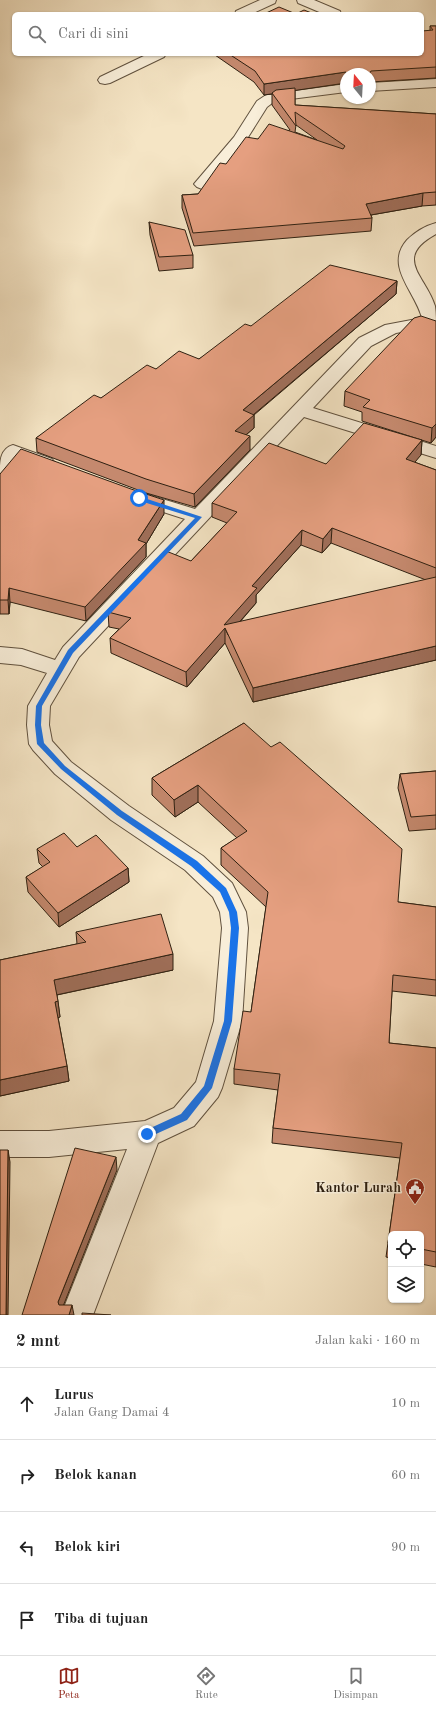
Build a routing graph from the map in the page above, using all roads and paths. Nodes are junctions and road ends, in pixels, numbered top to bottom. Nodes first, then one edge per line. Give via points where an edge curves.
1 (270, 0) edge
2 (303, 0) edge
3 (245, 12) edge
4 (330, 12) edge
5 (155, 56) edge
6 (105, 80) dead end
7 (436, 83) edge
8 (376, 87) edge
9 (340, 89) edge
10 (202, 184) dead end
11 (436, 228) edge
12 (433, 323) edge
13 (300, 410) junction
14 (436, 452) edge
15 (0, 468) edge
16 (65, 471) edge
17 (117, 490) edge
18 (199, 517) junction
19 (0, 655) edge
20 (60, 670) junction
21 (147, 1134) junction
22 (0, 1144) edge
23 (77, 1315) edge

1 - 3 street
2 - 4 street
5 - 6 street
7 - 8 street
9 - 10 street via 271,98 262,104 240,139
11 - 12 street via 425,232 411,245 406,259
12 - 13 street via 391,329 365,342
13 - 14 street
13 - 18 street
15 - 16 street via 13,452
17 - 18 street
18 - 20 street via 71,652
19 - 20 street via 22,657
20 - 21 street via 39,706 41,744 63,768 120,813 194,864 223,890 233,912 235,928 228,1021 208,1088 184,1117
21 - 22 street via 48,1144
21 - 23 street

